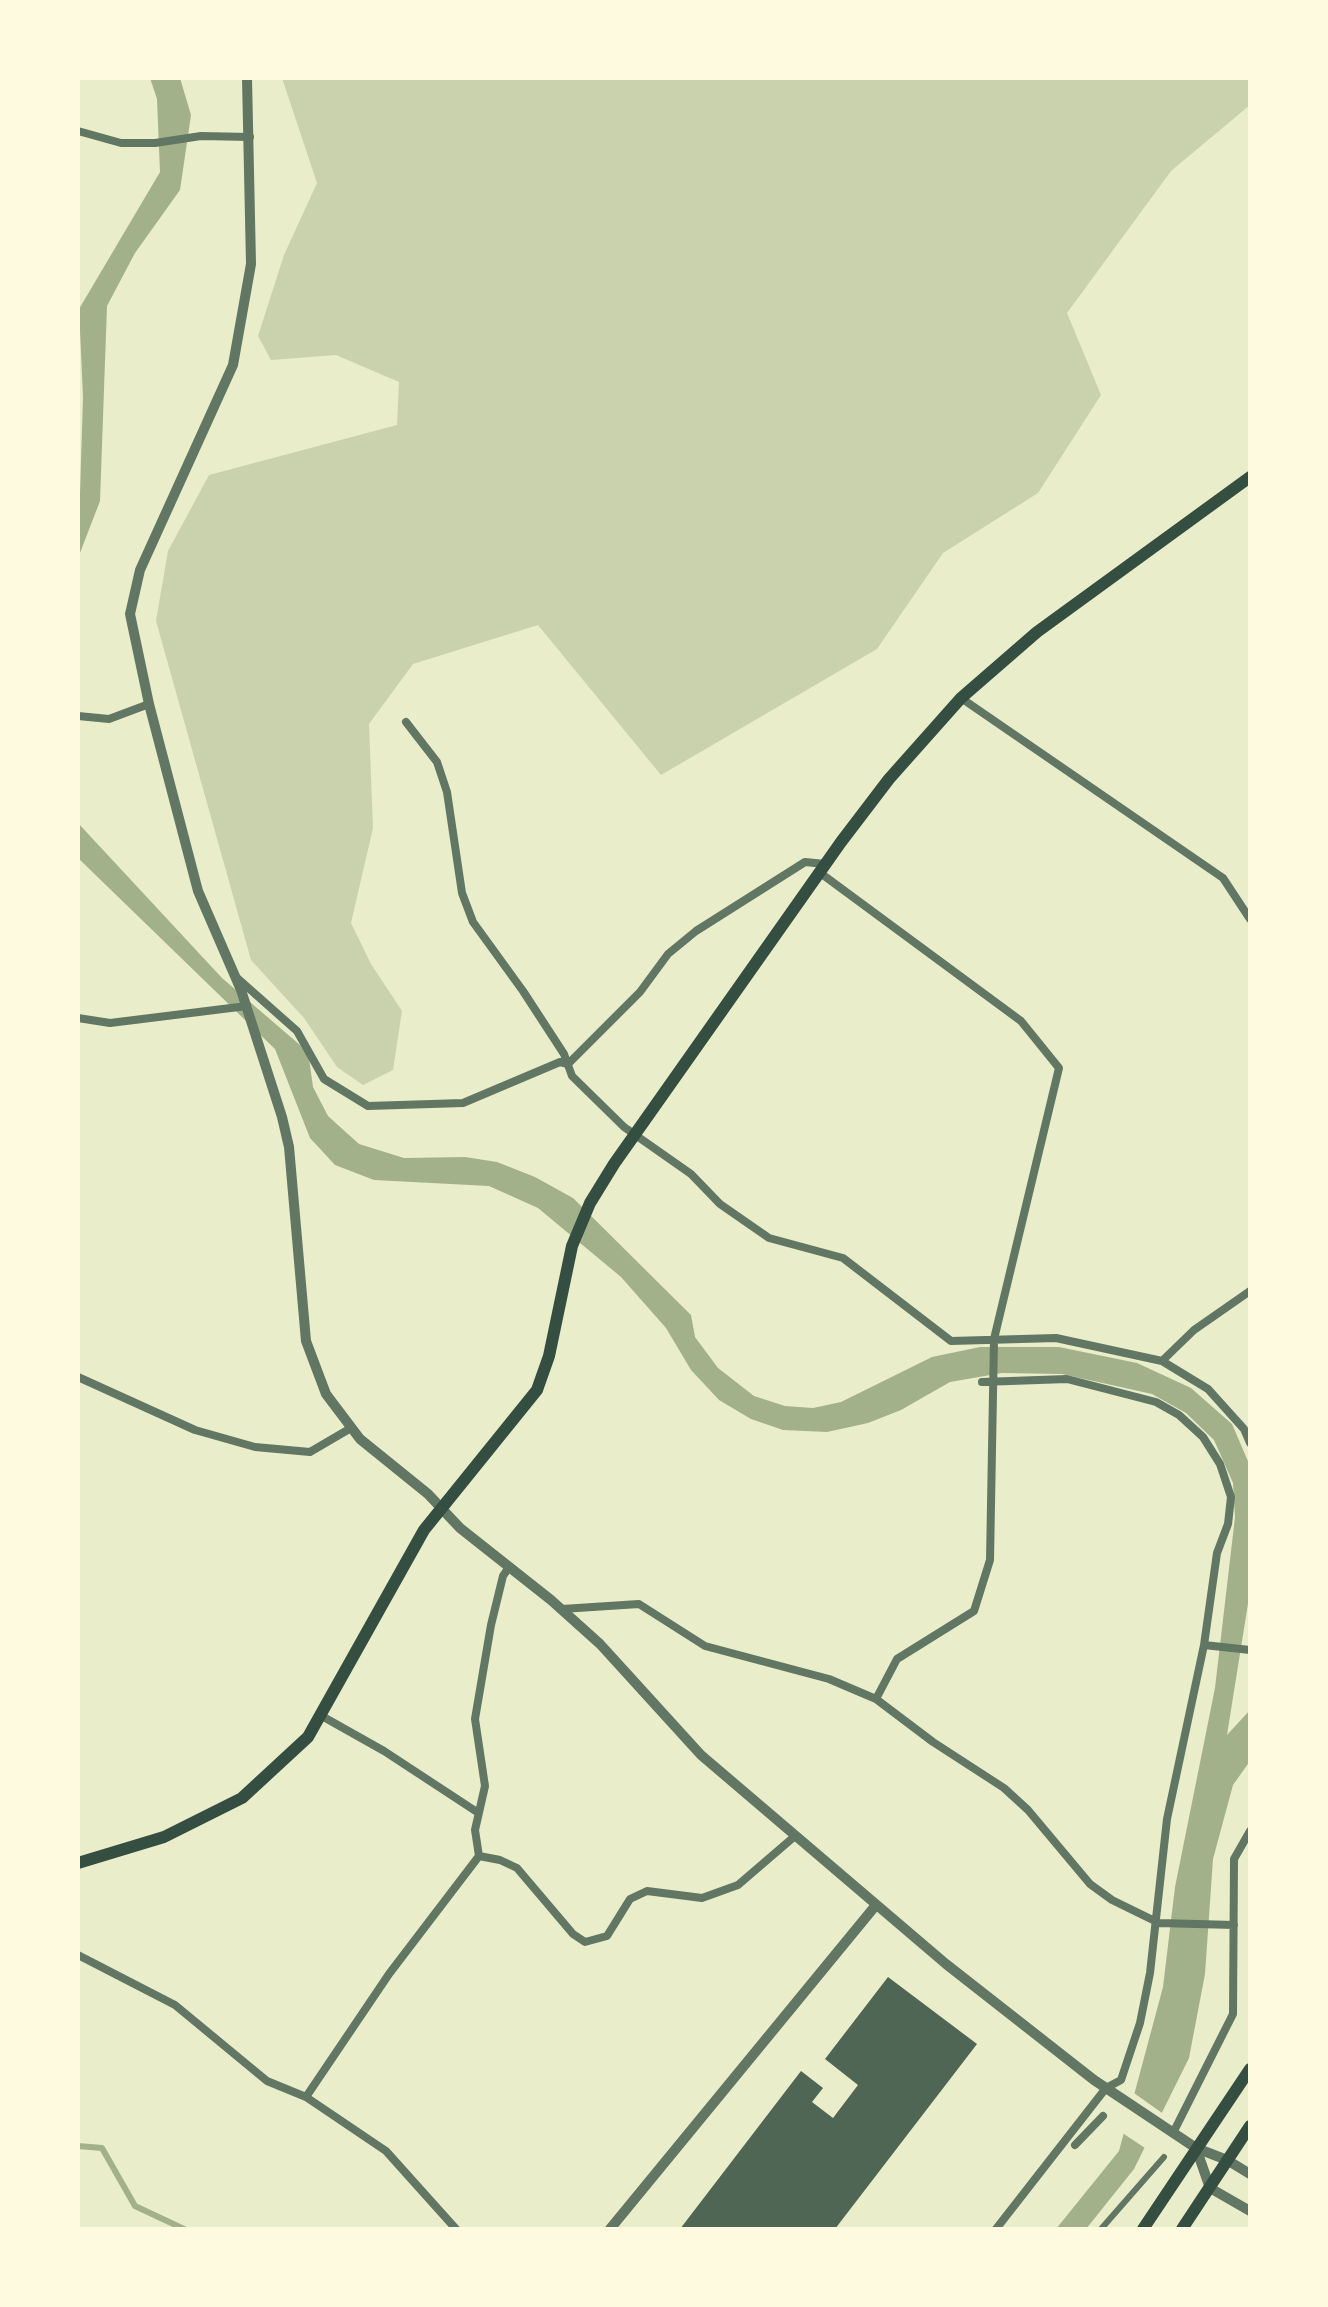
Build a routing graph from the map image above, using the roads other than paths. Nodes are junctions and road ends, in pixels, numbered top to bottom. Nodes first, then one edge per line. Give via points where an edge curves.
1 (247, 78) edge
2 (78, 131) edge
3 (250, 137) junction
4 (1250, 477) edge
5 (961, 698) junction
6 (149, 704) junction
7 (78, 716) edge
8 (406, 722) dead end
9 (822, 868) junction
10 (1250, 919) edge
11 (233, 974) junction
12 (247, 1006) junction
13 (78, 1018) edge
14 (568, 1064) junction
15 (635, 1134) junction
16 (1250, 1291) edge
17 (994, 1340) junction
18 (1162, 1361) junction
19 (78, 1377) edge
20 (993, 1378) junction
21 (982, 1382) dead end
22 (351, 1428) junction
23 (1250, 1443) edge
24 (440, 1508) junction
25 (509, 1567) junction
26 (562, 1609) junction
27 (1208, 1645) junction
28 (1250, 1650) edge
29 (876, 1699) junction
30 (320, 1715) junction
31 (477, 1812) junction
32 (1250, 1831) edge
33 (795, 1836) junction
34 (479, 1856) junction
35 (78, 1863) edge
36 (876, 1905) junction
37 (1156, 1922) junction
38 (1234, 1925) junction
39 (78, 1955) edge
40 (1250, 2069) edge
41 (1106, 2088) junction
42 (306, 2097) junction
43 (1103, 2116) dead end
44 (1250, 2126) edge
45 (1170, 2131) junction
46 (1075, 2145) dead end
47 (1196, 2148) junction
48 (1164, 2157) dead end
49 (1227, 2160) junction
50 (1250, 2174) edge
51 (1210, 2188) junction
52 (1250, 2211) edge
53 (456, 2229) edge
54 (610, 2229) edge
55 (996, 2229) edge
56 (1101, 2229) edge
57 (1143, 2229) edge
58 (1182, 2229) edge

1 - 3 street
2 - 3 street via 121,143
3 - 6 street via 251,264 233,365 140,570 130,614
4 - 5 main road via 1037,632
5 - 9 main road via 889,779
5 - 10 street via 1223,878
6 - 7 street via 109,719
6 - 11 street via 198,891
8 - 14 street via 437,762 447,792 462,893 473,922
9 - 14 street via 805,862 696,931 668,954 640,992
9 - 15 main road
9 - 17 street via 1021,1021 1059,1068
11 - 12 street
11 - 14 street via 297,1031 324,1079 368,1106 463,1103 560,1062
12 - 13 street via 110,1023
12 - 22 street via 289,1147 306,1341 326,1394
14 - 15 street via 572,1076
15 - 17 street via 769,1238 843,1258 951,1341
15 - 24 main road via 575,1238 537,1390
16 - 18 street via 1194,1330
17 - 18 street via 1056,1338
17 - 20 street
18 - 23 street via 1208,1389
19 - 22 street via 195,1430 255,1447 310,1452
20 - 21 street
20 - 27 street via 1067,1379 1156,1402 1203,1437 1231,1497 1217,1553
20 - 29 street via 990,1560 974,1611 897,1659
22 - 24 street
24 - 25 street
24 - 30 main road
25 - 26 street
25 - 31 street via 491,1625 475,1719 485,1786
26 - 29 street via 639,1604 705,1646 829,1679
26 - 33 street via 701,1755
27 - 28 street
27 - 37 street via 1167,1819
29 - 37 street via 1004,1788 1090,1884
30 - 31 street
30 - 35 main road via 308,1737 242,1798 164,1837
31 - 34 street
32 - 38 street via 1234,1859
33 - 34 street via 738,1885 702,1898 647,1891 630,1899 607,1936 585,1942 517,1868
33 - 36 street
34 - 42 street via 389,1974
36 - 41 street
36 - 54 street
37 - 38 street
37 - 41 street via 1140,2023 1121,2080
38 - 45 street via 1233,2014
39 - 42 street via 175,2005 267,2081
40 - 47 main road
41 - 45 street
41 - 55 street
42 - 53 street via 386,2151
43 - 46 street
44 - 49 main road
45 - 47 street
47 - 49 street
47 - 51 street
47 - 57 main road
48 - 56 street
49 - 50 street
49 - 51 main road
51 - 52 street
51 - 58 main road

